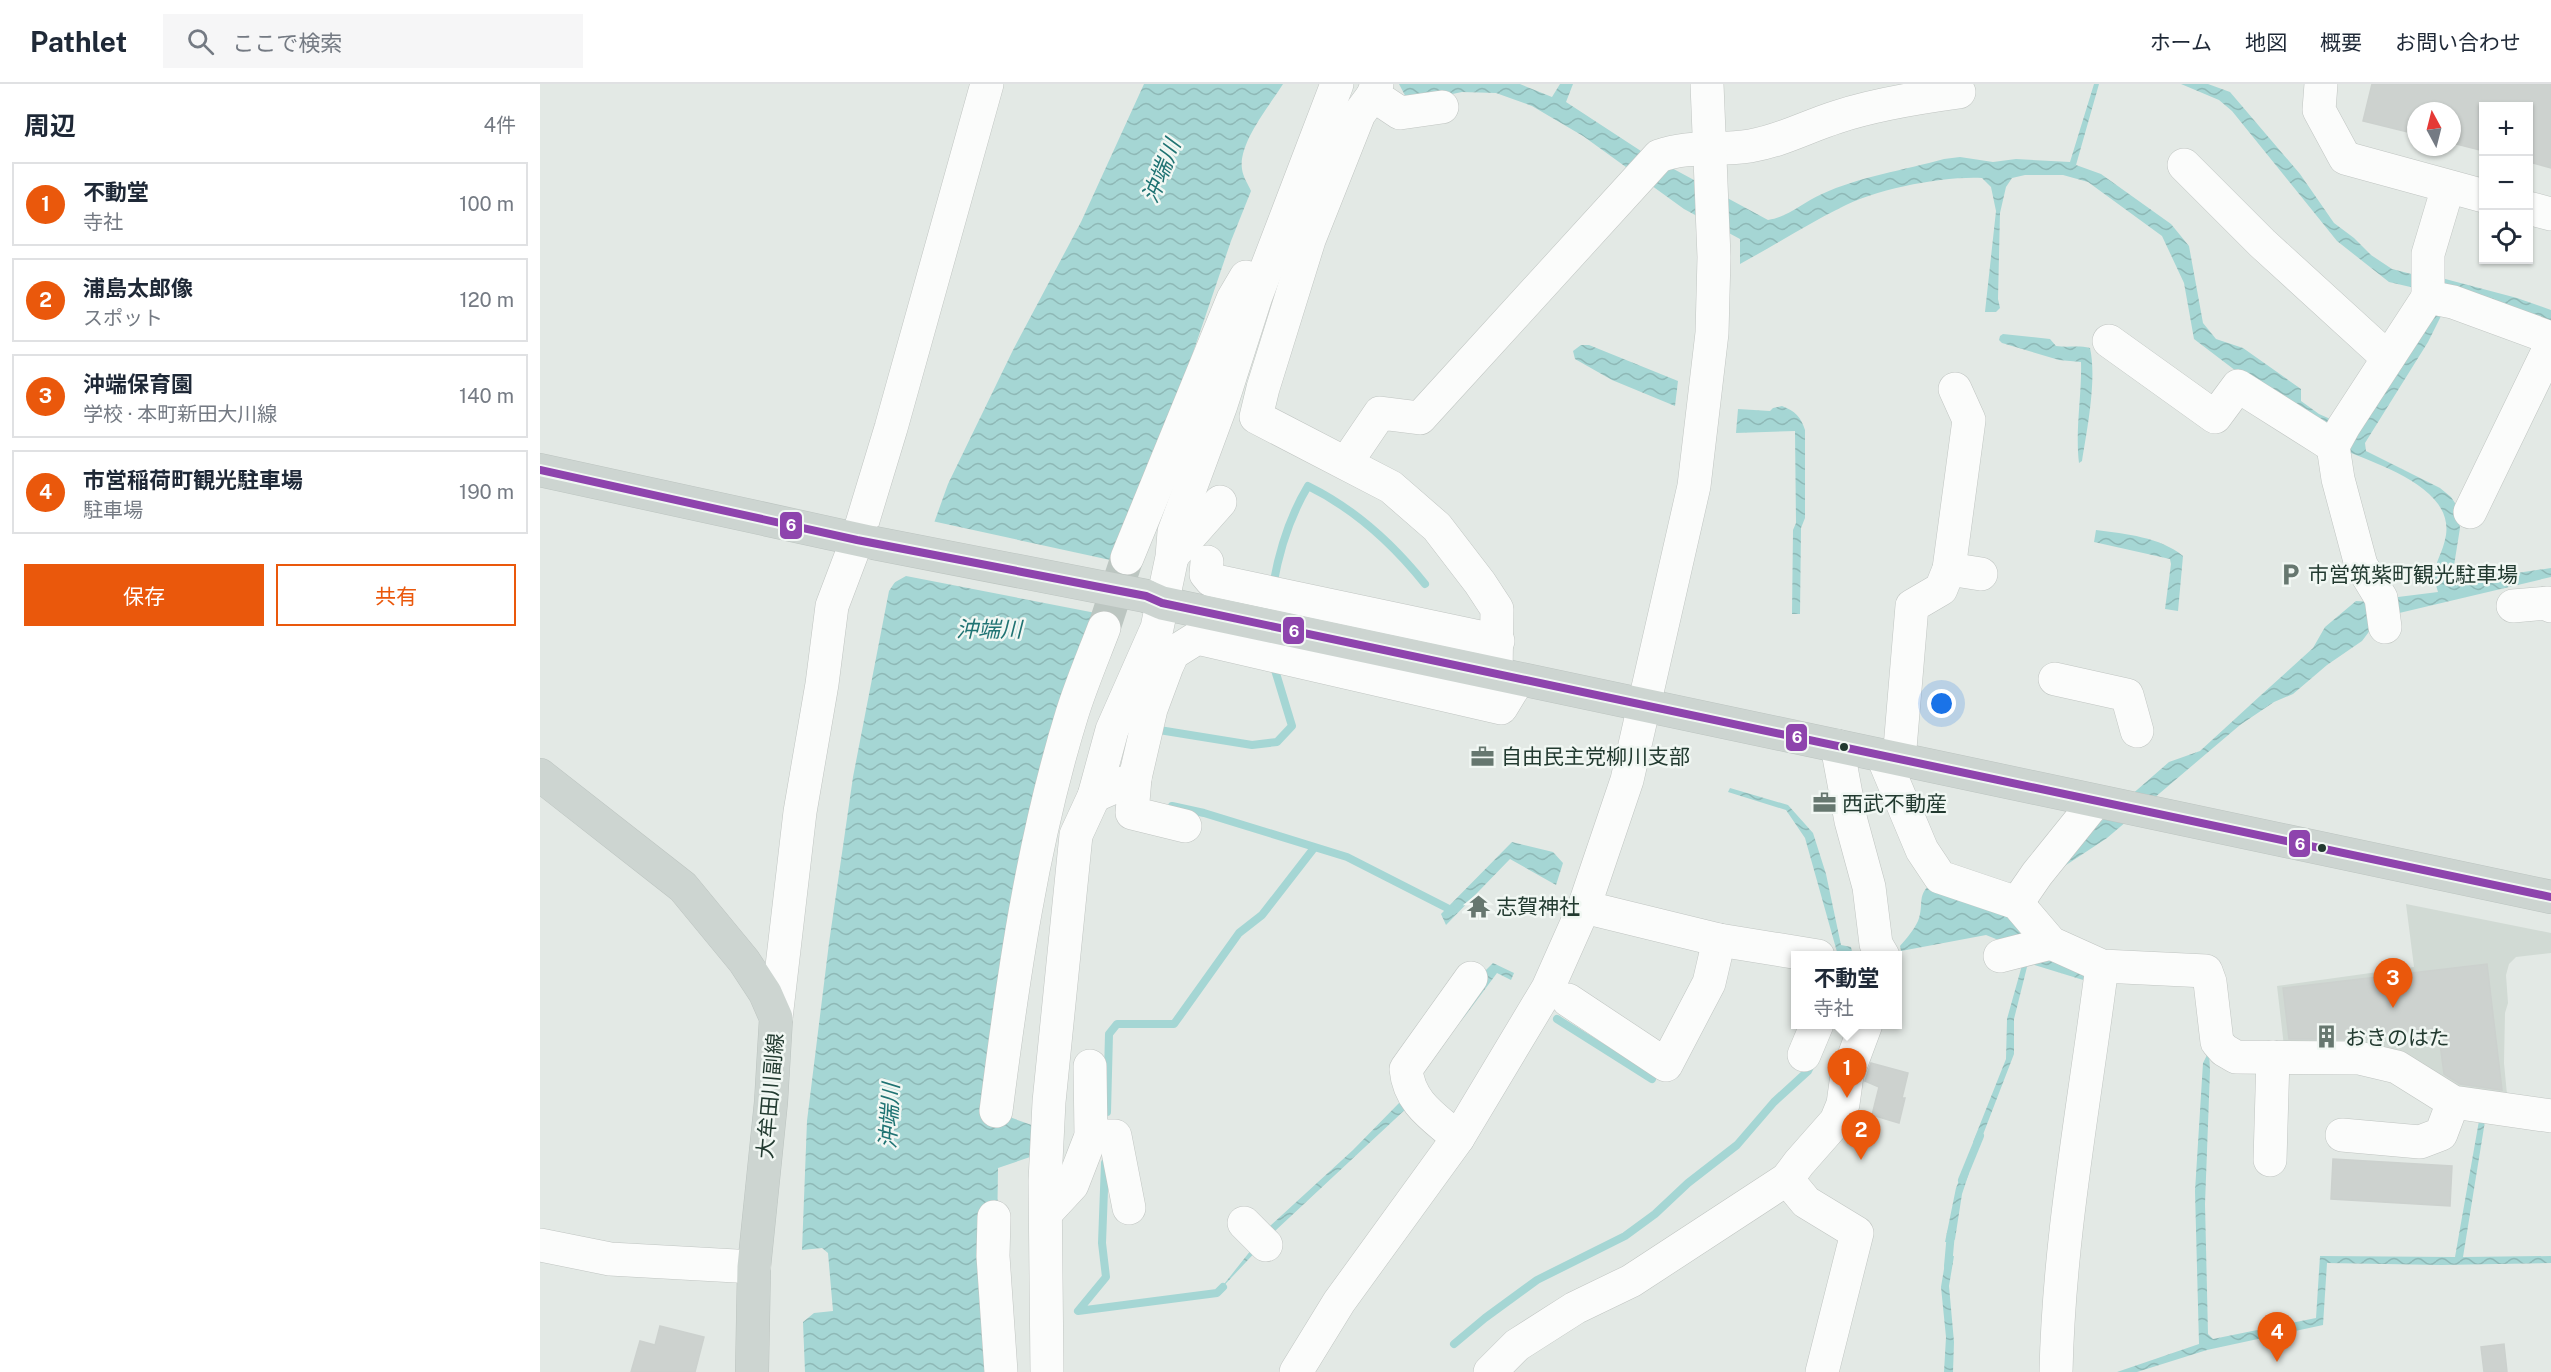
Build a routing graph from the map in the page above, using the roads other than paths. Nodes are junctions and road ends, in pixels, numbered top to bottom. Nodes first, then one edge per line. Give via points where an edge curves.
1 (987, 84) edge
2 (1337, 84) edge
3 (1707, 84) edge
4 (2321, 84) edge
5 (1374, 87) edge
6 (1959, 92) dead end
7 (1442, 107) dead end
8 (1710, 149) junction
9 (2184, 165) dead end
10 (2448, 188) junction
11 (2479, 195) edge
12 (2533, 209) edge
13 (2551, 214) edge
14 (1274, 249) junction
15 (2428, 285) junction
16 (1256, 296) junction
17 (2551, 338) edge
18 (2109, 341) dead end
19 (2551, 345) edge
20 (2388, 358) junction
21 (1263, 387) junction
22 (1955, 389) dead end
23 (2338, 436) junction
24 (1347, 463) junction
25 (554, 473) edge
26 (1220, 502) dead end
27 (2470, 512) dead end
28 (866, 541) junction
29 (1172, 557) junction
30 (1127, 558) tunnel mouth
31 (1207, 562) dead end
32 (1949, 569) junction
33 (1981, 574) dead end
34 (1154, 600) junction
35 (2513, 606) dead end
36 (2551, 606) edge
37 (2383, 612) dead end
38 (1104, 628) tunnel mouth
39 (1498, 640) junction
40 (1507, 677) junction
41 (2055, 679) dead end
42 (1644, 705) junction
43 (1112, 730) junction
44 (2137, 731) dead end
45 (1837, 746) junction
46 (1891, 758) junction
47 (540, 775) edge
48 (1135, 778) junction
49 (1094, 796) junction
50 (2095, 802) junction
51 (1185, 826) dead end
52 (1042, 828) junction
53 (2551, 897) edge
54 (2017, 903) junction
55 (1584, 908) junction
56 (1065, 939) junction
57 (1719, 940) junction
58 (2051, 943) junction
59 (1880, 951) edge
60 (1791, 952) edge
61 (2000, 956) dead end
62 (2100, 977) junction
63 (1471, 978) dead end
64 (1012, 982) junction
65 (1568, 1000) dead end
66 (776, 1018) junction
67 (1815, 1029) edge
68 (1864, 1029) edge
69 (1804, 1055) dead end
70 (2273, 1057) junction
71 (1090, 1066) dead end
72 (2453, 1101) junction
73 (996, 1111) dead end
74 (2551, 1116) edge
75 (2342, 1135) dead end
76 (1103, 1136) junction
77 (1458, 1138) junction
78 (2270, 1160) dead end
79 (1787, 1179) junction
80 (1129, 1208) dead end
81 (1046, 1213) junction
82 (994, 1217) dead end
83 (540, 1245) edge
84 (754, 1267) junction
85 (1503, 1368) edge
86 (752, 1372) edge
87 (1001, 1372) edge
88 (1047, 1372) edge
89 (1296, 1372) edge
90 (1822, 1372) edge
91 (2056, 1372) edge

1 - 28 street via 894,417
2 - 14 street
3 - 8 street
4 - 10 street via 2319,110 2345,158
5 - 7 street via 1400,113
5 - 21 street via 1359,114 1309,240
6 - 8 street via 1838,116 1783,138 1749,146
8 - 24 street via 1678,149 1659,156 1420,418 1380,413
8 - 42 street via 1712,333 1694,486
9 - 20 street via 2262,243
10 - 11 street
10 - 15 street via 2428,254
12 - 13 street
14 - 16 street
14 - 30 street via 1262,250 1233,298
15 - 17 street via 2453,302
15 - 20 street
16 - 21 street
16 - 29 street via 1174,532
18 - 23 street via 2215,417 2238,386
19 - 27 street
20 - 23 street
21 - 24 street via 1256,417
22 - 32 street via 1969,420
23 - 37 street via 2338,478 2361,565
24 - 39 street via 1391,487 1437,527 1497,609
25 - 28 main road
26 - 29 street
28 - 34 main road, bridge
28 - 66 street via 832,606 800,812
29 - 34 street
31 - 39 street via 1206,574 1211,580
32 - 33 street
32 - 46 street via 1941,589 1912,606
34 - 40 main road
34 - 43 street via 1157,628
35 - 36 street
38 - 52 street via 1072,713
39 - 40 street
40 - 42 main road
40 - 48 street via 1501,708 1197,638 1173,653 1167,666
41 - 44 street via 2127,695
42 - 45 main road
42 - 55 street via 1627,780
43 - 49 street
43 - 52 street via 1084,741
45 - 46 main road
45 - 59 street
46 - 50 main road
46 - 54 street via 1922,850 1940,877
47 - 66 main road, 大牟田川副線 via 683,887 744,961
48 - 49 street
48 - 51 street via 1132,813
49 - 56 street via 1076,835
50 - 53 main road
50 - 54 street
52 - 64 street
54 - 58 street
55 - 57 street
55 - 77 street via 1548,988
56 - 64 street via 1036,978
56 - 81 street via 1049,1102
57 - 60 street
57 - 65 street via 1709,983 1666,1065
58 - 61 street
58 - 62 street
62 - 70 street via 2206,971 2211,982 2217,1042 2236,1057
62 - 91 street via 2057,1314
63 - 77 street via 1406,1069 1416,1100
64 - 73 street
66 - 84 main road, 大牟田川副線
67 - 69 street
68 - 79 street via 1847,1075 1836,1122
70 - 72 street via 2359,1058 2397,1067
70 - 78 street
71 - 76 street
72 - 74 street
72 - 75 street via 2441,1134 2420,1142
76 - 80 street
76 - 81 street via 1072,1185
77 - 89 street via 1345,1293
79 - 85 street via 1631,1281 1575,1308 1517,1345
79 - 90 street via 1806,1202 1857,1233
81 - 88 street
82 - 87 street
83 - 84 street via 610,1259
84 - 86 main road, 大牟田川副線

